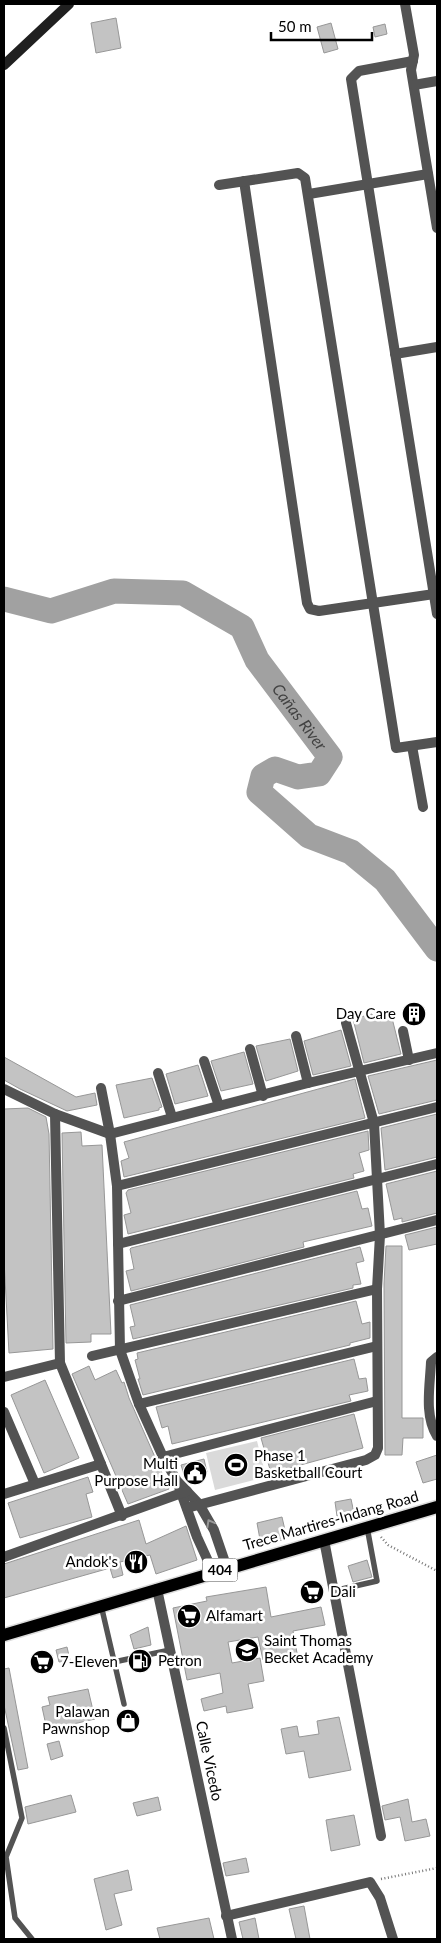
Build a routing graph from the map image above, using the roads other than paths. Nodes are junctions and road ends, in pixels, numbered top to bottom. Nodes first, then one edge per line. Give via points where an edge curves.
1 (69, 4) edge
2 (405, 4) edge
3 (413, 61) junction
4 (4, 65) edge
5 (437, 81) edge
6 (414, 85) junction
7 (428, 174) junction
8 (244, 182) junction
9 (368, 184) junction
10 (219, 185) dead end
11 (309, 194) junction
12 (435, 197) edge
13 (437, 228) edge
14 (437, 347) edge
15 (395, 354) junction
16 (434, 594) junction
17 (374, 604) junction
18 (437, 614) edge
19 (437, 742) edge
20 (412, 746) junction
21 (423, 807) dead end
22 (346, 1023) dead end
23 (403, 1032) dead end
24 (296, 1036) dead end
25 (250, 1048) dead end
26 (437, 1053) edge
27 (409, 1060) junction
28 (204, 1061) dead end
29 (360, 1072) junction
30 (158, 1073) dead end
31 (308, 1083) junction
32 (101, 1088) dead end
33 (4, 1089) edge
34 (263, 1096) junction
35 (219, 1106) junction
36 (437, 1107) edge
37 (55, 1114) junction
38 (172, 1117) junction
39 (374, 1123) junction
40 (110, 1134) junction
41 (437, 1164) edge
42 (377, 1179) junction
43 (117, 1186) junction
44 (437, 1220) edge
45 (380, 1235) junction
46 (118, 1244) junction
47 (377, 1289) junction
48 (118, 1301) junction
49 (377, 1346) junction
50 (120, 1350) junction
51 (92, 1356) dead end
52 (437, 1357) edge
53 (60, 1363) junction
54 (4, 1370) edge
55 (4, 1377) edge
56 (377, 1401) junction
57 (139, 1404) junction
58 (4, 1412) edge
59 (437, 1436) edge
60 (163, 1457) junction
61 (101, 1464) junction
62 (35, 1484) junction
63 (185, 1492) junction
64 (4, 1494) edge
65 (199, 1504) junction
66 (437, 1507) edge
67 (187, 1508) junction
68 (122, 1516) junction
69 (369, 1527) junction
70 (324, 1540) junction
71 (4, 1557) edge
72 (227, 1568) junction
73 (213, 1572) junction
74 (157, 1589) junction
75 (333, 1591) junction
76 (101, 1606) junction
77 (4, 1635) edge
78 (170, 1650) junction
79 (114, 1662) junction
80 (124, 1704) dead end
81 (4, 1728) edge
82 (381, 1836) dead end
83 (226, 1916) junction
84 (32, 1939) edge
85 (232, 1939) edge
86 (392, 1939) edge

1 - 4 main road
2 - 3 street
3 - 6 street
3 - 9 street via 359,71 351,78
5 - 6 street
6 - 7 street
7 - 9 street
7 - 12 street
8 - 10 street
8 - 11 street via 298,173 305,178
8 - 17 street via 307,603 314,612
9 - 11 street
9 - 15 street
11 - 17 street
12 - 13 street
14 - 15 street
15 - 16 street
16 - 17 street
16 - 18 street
17 - 20 street via 396,748
19 - 20 street
20 - 21 street
22 - 29 street
23 - 27 street
24 - 31 street
25 - 34 street
26 - 27 street
27 - 29 street
28 - 35 street
29 - 31 street
29 - 39 street
30 - 38 street
31 - 34 street
32 - 40 street
33 - 37 street
34 - 35 street
35 - 38 street
36 - 39 street
37 - 40 street
37 - 53 street
38 - 40 street
39 - 42 street
39 - 43 street
40 - 43 street
41 - 42 street
42 - 45 street
42 - 46 street
43 - 46 street
44 - 45 street
45 - 47 street
45 - 48 street
46 - 48 street
47 - 49 street
47 - 50 street
48 - 50 street
49 - 56 street
49 - 57 street
50 - 51 street
50 - 57 street
52 - 59 street via 431,1362 429,1397 431,1424
53 - 55 street
53 - 61 street
54 - 55 street
56 - 60 street
56 - 65 street via 378,1448 375,1455
57 - 60 street
58 - 62 street
60 - 63 street
61 - 62 street
61 - 68 street
62 - 64 street
63 - 65 street
63 - 67 street
63 - 68 street
65 - 67 street
72 -> 65 street via 214,1530
66 - 69 main road, Trece Martires-Indang Road / 404
67 - 73 street
68 - 71 street
69 - 70 main road, Trece Martires-Indang Road / 404
69 - 75 lane via 377,1581
70 - 72 main road, Trece Martires-Indang Road / 404
70 - 75 street
72 - 73 main road, Trece Martires-Indang Road / 404
73 - 74 main road, Trece Martires-Indang Road / 404
74 - 76 main road, Trece Martires-Indang Road / 404
74 - 78 street, Calle Vicedo
75 - 82 street
76 - 77 main road, Trece Martires-Indang Road / 404
76 - 79 lane
78 - 79 lane
78 - 83 street, Calle Vicedo
79 - 80 lane
81 - 84 lane via 22,1818 6,1857 15,1918
83 - 85 street, Calle Vicedo
83 - 86 street via 370,1882 380,1898

